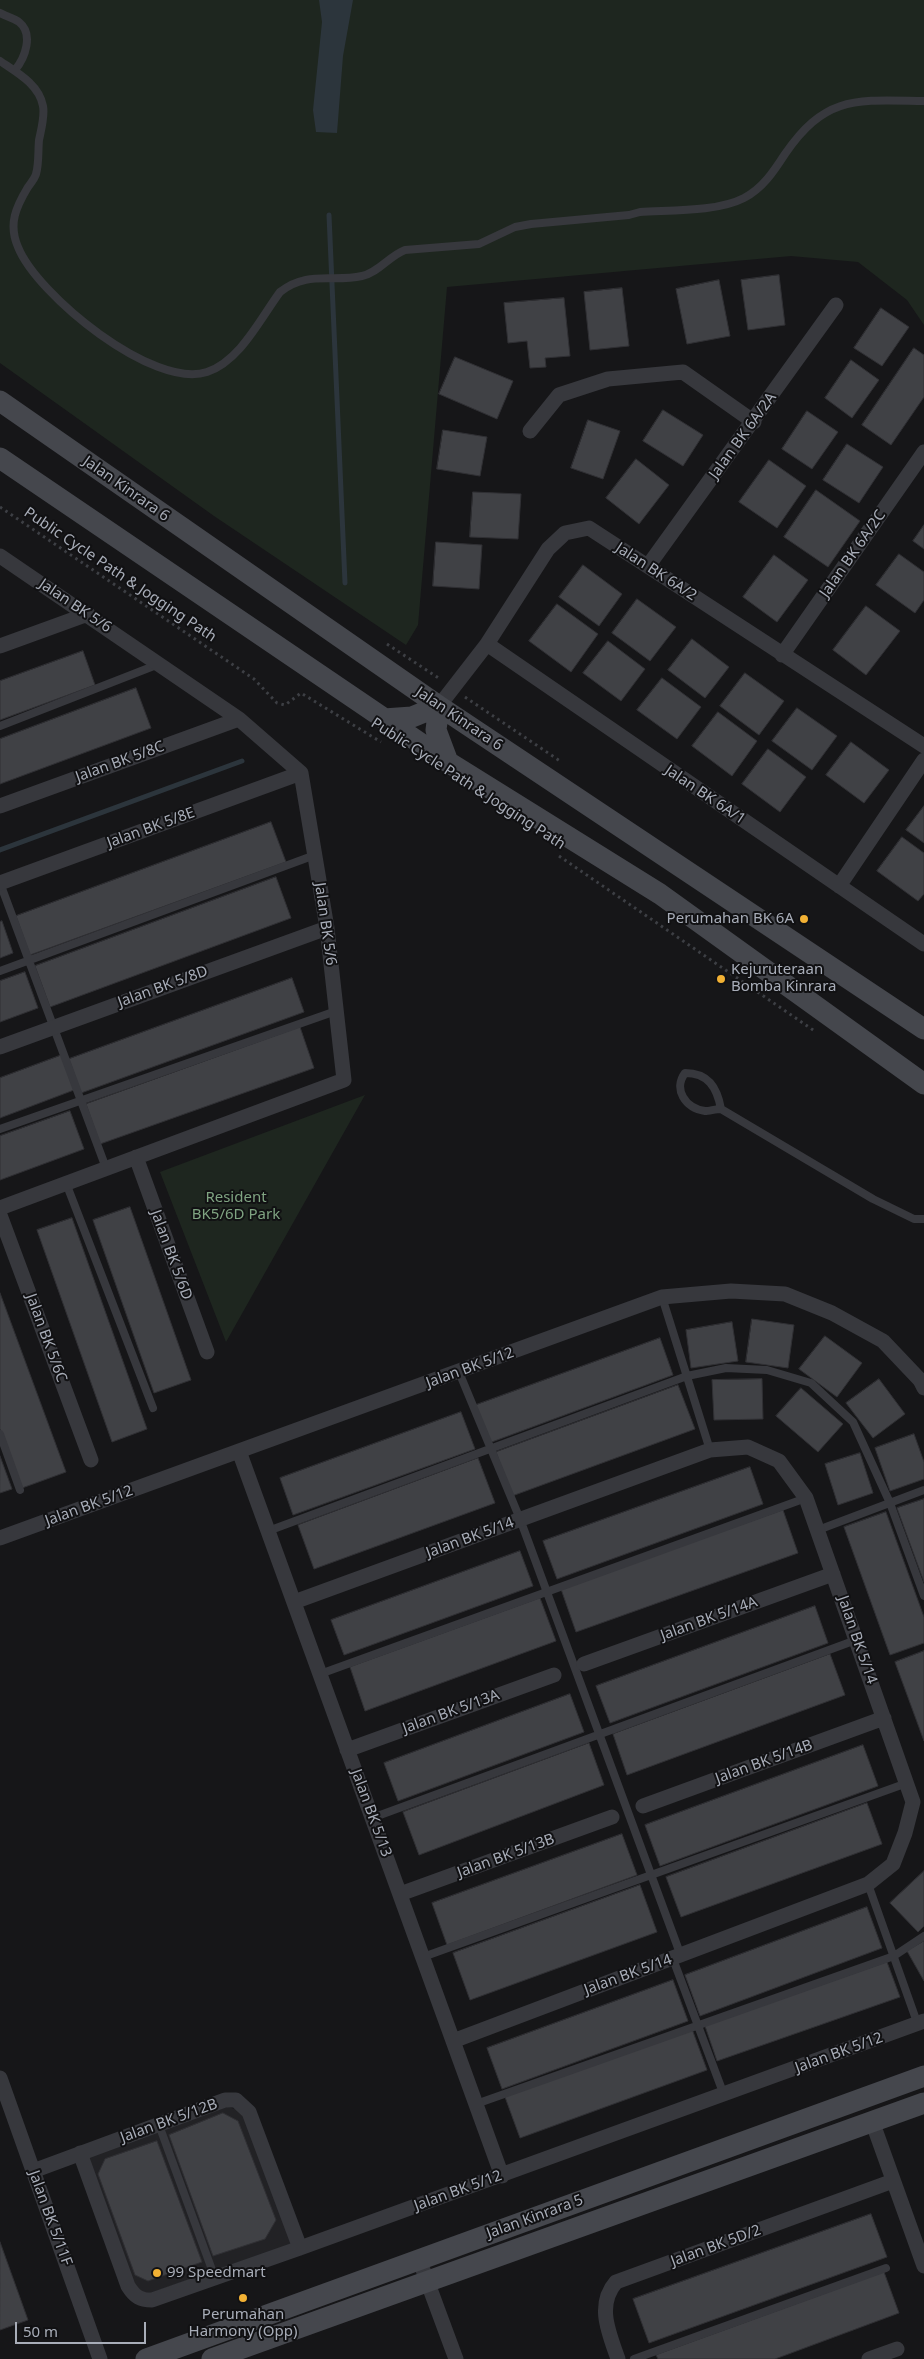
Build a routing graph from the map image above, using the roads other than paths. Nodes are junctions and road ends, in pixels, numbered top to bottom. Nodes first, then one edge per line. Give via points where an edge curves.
1 (0, 13) edge
2 (0, 61) edge
3 (15, 70) junction
4 (924, 101) edge
5 (836, 305) dead end
6 (0, 401) edge
7 (754, 422) junction
8 (530, 431) dead end
9 (924, 452) edge
10 (0, 458) edge
11 (3, 562) edge
12 (648, 566) junction
13 (88, 614) junction
14 (487, 644) junction
15 (0, 646) edge
16 (782, 655) junction
17 (159, 663) junction
18 (439, 706) junction
19 (239, 719) junction
20 (384, 719) junction
21 (0, 726) edge
22 (924, 748) edge
23 (448, 762) junction
24 (301, 773) junction
25 (0, 806) edge
26 (315, 855) junction
27 (0, 883) edge
28 (838, 886) junction
29 (327, 928) junction
30 (924, 944) edge
31 (29, 960) junction
32 (0, 971) edge
33 (336, 1011) junction
34 (54, 1027) junction
35 (924, 1028) edge
36 (0, 1047) edge
37 (924, 1084) edge
38 (81, 1099) junction
39 (721, 1109) junction
40 (0, 1129) edge
41 (136, 1157) junction
42 (106, 1168) junction
43 (66, 1183) junction
44 (0, 1208) edge
45 (0, 1215) edge
46 (924, 1218) edge
47 (662, 1298) junction
48 (206, 1352) dead end
49 (459, 1372) junction
50 (687, 1376) junction
51 (924, 1388) edge
52 (153, 1408) dead end
53 (0, 1434) edge
54 (490, 1448) junction
55 (710, 1450) junction
56 (239, 1451) junction
57 (91, 1460) dead end
58 (20, 1490) dead end
59 (924, 1490) edge
60 (806, 1498) junction
61 (890, 1503) junction
62 (520, 1520) junction
63 (818, 1530) junction
64 (268, 1531) junction
65 (0, 1538) edge
66 (833, 1574) junction
67 (546, 1591) junction
68 (924, 1596) edge
69 (294, 1602) junction
70 (856, 1640) junction
71 (584, 1664) dead end
72 (320, 1674) junction
73 (554, 1675) dead end
74 (884, 1718) junction
75 (599, 1734) junction
76 (348, 1750) junction
77 (907, 1783) junction
78 (918, 1800) edge
79 (643, 1806) dead end
80 (612, 1817) dead end
81 (372, 1818) junction
82 (651, 1875) junction
83 (868, 1884) junction
84 (400, 1894) junction
85 (924, 1936) edge
86 (894, 1956) junction
87 (677, 1957) junction
88 (423, 1958) junction
89 (921, 2023) edge
90 (698, 2025) junction
91 (453, 2040) junction
92 (924, 2076) edge
93 (0, 2078) edge
94 (900, 2085) junction
95 (724, 2095) junction
96 (924, 2103) edge
97 (476, 2104) junction
98 (818, 2114) junction
99 (872, 2121) junction
100 (158, 2124) junction
101 (80, 2153) junction
102 (33, 2170) junction
103 (502, 2176) junction
104 (893, 2181) junction
105 (300, 2248) junction
106 (419, 2259) junction
107 (924, 2266) edge
108 (886, 2268) dead end
109 (215, 2278) junction
110 (427, 2280) junction
111 (897, 2349) dead end
112 (454, 2358) edge
113 (100, 2359) edge
114 (146, 2359) edge
115 (212, 2359) edge
116 (618, 2359) edge
117 (634, 2359) edge
118 (869, 2359) edge

1 - 3 lane via 19,22 25,31 27,45
2 - 3 lane
3 - 4 lane via 31,85 43,106 36,174 14,213 12,227 17,246 39,282 100,336 172,373 194,375 207,372 232,356 280,292 289,285 316,278 361,277 404,250 479,244 515,227 711,207 732,202 744,198 767,180 794,140 819,115 848,103
5 - 7 street, Jalan BK 6A/2A
6 - 18 main road, Jalan Kinrara 6
7 - 8 street via 683,372 608,379 559,395
7 - 12 street, Jalan BK 6A/2A
9 - 16 street, Jalan BK 6A/2C
10 - 20 main road
11 - 13 street, Jalan BK 5/6
12 - 14 street, Jalan BK 6A/2 via 589,528 565,533 548,549
12 - 16 street, Jalan BK 6A/2
13 - 15 street
13 - 17 street, Jalan BK 5/6
14 - 18 street, Jalan BK 6A/2
14 - 28 street, Jalan BK 6A/1
16 - 22 street, Jalan BK 6A/2
17 - 19 street, Jalan BK 5/6
17 - 21 lane
18 - 20 main road via 412,717
18 - 23 main road via 436,730
18 - 35 main road, Jalan Kinrara 6
19 - 24 street, Jalan BK 5/6
19 - 25 street, Jalan BK 5/8C
20 - 23 main road
22 - 28 street
23 - 37 main road via 660,894
24 - 26 street, Jalan BK 5/6
24 - 27 street, Jalan BK 5/8E
26 - 29 street, Jalan BK 5/6
26 - 31 lane
27 - 31 lane
28 - 30 street, Jalan BK 6A/1
29 - 33 street, Jalan BK 5/6
29 - 34 street, Jalan BK 5/8D
31 - 32 lane
31 - 34 lane
33 - 38 lane
33 - 41 street, Jalan BK 5/6 via 344,1080
34 - 36 street, Jalan BK 5/8D
34 - 38 lane
38 - 40 lane
38 - 42 lane
39 - 39 lane via 705,1111 687,1103 679,1091 679,1080 684,1072 696,1073 708,1080 718,1093
39 - 46 lane via 873,1198 914,1218
41 - 42 street, Jalan BK 5/6
41 - 48 street, Jalan BK 5/6D
42 - 43 street, Jalan BK 5/6
43 - 44 street, Jalan BK 5/6
43 - 52 lane
45 - 57 street, Jalan BK 5/6C
47 - 49 street, Jalan BK 5/12
47 - 50 lane
47 - 51 street, Jalan BK 5/12 via 731,1290 785,1294 832,1313 883,1341
49 - 54 lane
49 - 56 street, Jalan BK 5/12
50 - 54 lane
50 - 55 lane
50 - 61 lane via 726,1368 767,1370 811,1383 853,1422
53 - 58 lane
54 - 62 lane
54 - 64 lane
55 - 60 street, Jalan BK 5/14 via 748,1447 779,1461
55 - 62 street, Jalan BK 5/14
56 - 64 street, Jalan BK 5/13
56 - 65 street, Jalan BK 5/12
59 - 61 lane
60 - 63 street, Jalan BK 5/14
60 - 67 lane
61 - 63 lane
61 - 68 lane
62 - 67 lane
62 - 69 street, Jalan BK 5/14
63 - 66 street, Jalan BK 5/14
64 - 69 street, Jalan BK 5/13
66 - 70 street, Jalan BK 5/14
66 - 71 street, Jalan BK 5/14A
67 - 72 lane
67 - 75 lane
69 - 72 street, Jalan BK 5/13
70 - 74 street, Jalan BK 5/14
70 - 75 lane
72 - 76 street, Jalan BK 5/13
73 - 76 street, Jalan BK 5/13A
74 - 77 street, Jalan BK 5/14
74 - 79 street, Jalan BK 5/14B
75 - 81 lane
75 - 82 lane
76 - 81 street, Jalan BK 5/13
77 - 78 street, Jalan BK 5/14
77 - 82 lane
78 - 83 street, Jalan BK 5/14 via 893,1864
80 - 84 street, Jalan BK 5/13B
81 - 84 street, Jalan BK 5/13
82 - 87 lane
82 - 88 lane
83 - 86 lane
83 - 87 street, Jalan BK 5/14
84 - 88 street, Jalan BK 5/13
85 - 86 lane
86 - 89 lane
86 - 90 lane
87 - 90 lane
87 - 91 street, Jalan BK 5/14
88 - 91 street, Jalan BK 5/13
89 - 95 street, Jalan BK 5/12
90 - 95 lane
90 - 97 lane
91 - 97 street, Jalan BK 5/13
92 - 94 main road, Jalan Kinrara 5
93 - 102 street, Jalan BK 5/11F
94 - 98 main road, Jalan Kinrara 5
94 - 99 main road via 876,2108
95 - 103 street, Jalan BK 5/12
96 - 99 main road, Jalan Kinrara 5
97 - 103 street, Jalan BK 5/13
98 - 99 main road via 846,2114
98 - 106 main road, Jalan Kinrara 5
99 - 104 street
99 - 110 main road, Jalan Kinrara 5
100 - 101 street, Jalan BK 5/12B
100 - 105 street, Jalan BK 5/12B via 225,2100 236,2100 243,2105 249,2112
100 - 109 lane
101 - 102 street, Jalan BK 5/12B
101 - 109 street, Jalan BK 5/12 via 133,2294 141,2300 152,2300
102 - 113 street, Jalan BK 5/11F
103 - 105 street, Jalan BK 5/12
104 - 107 street
104 - 116 street, Jalan BK 5D/2 via 616,2282 605,2298 605,2310
105 - 109 street, Jalan BK 5/12
106 - 110 street
106 - 114 main road, Jalan Kinrara 5
108 - 117 lane
110 - 112 street
110 - 115 main road, Jalan Kinrara 5
111 - 118 street

